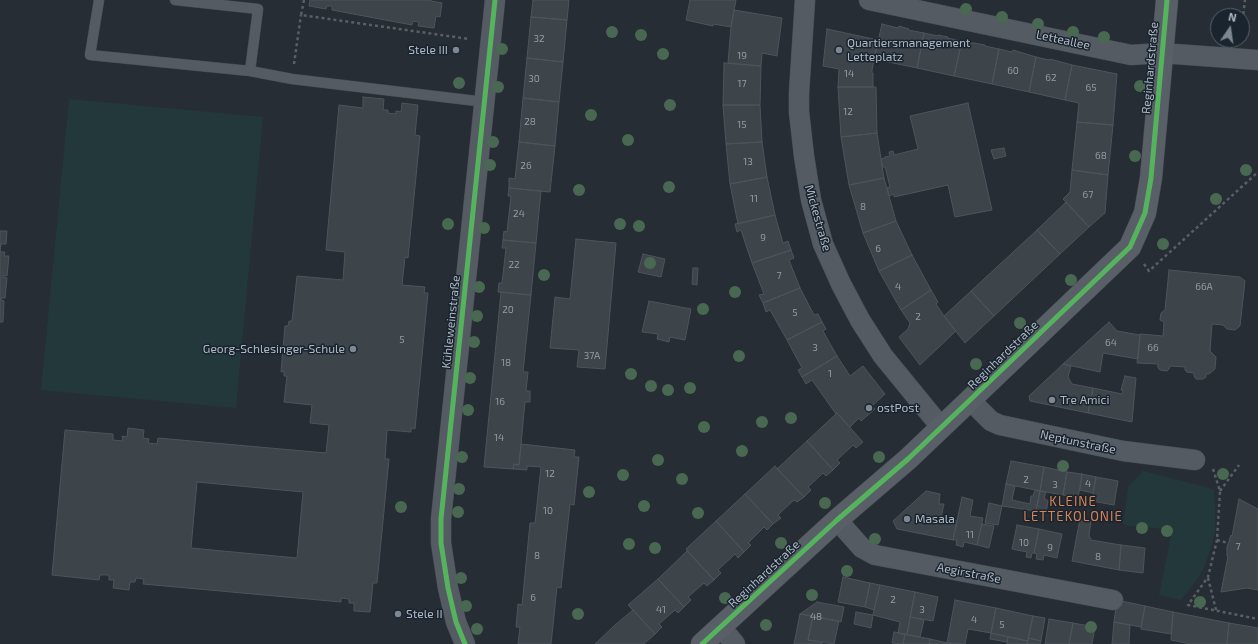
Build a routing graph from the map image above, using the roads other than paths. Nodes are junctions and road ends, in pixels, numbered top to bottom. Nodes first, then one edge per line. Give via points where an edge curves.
1 (99, 0) edge
2 (175, 0) edge
3 (495, 0) edge
4 (805, 0) edge
5 (869, 0) edge
6 (1167, 0) edge
7 (1161, 52) junction
8 (1258, 60) edge
9 (250, 71) junction
10 (485, 102) junction
11 (970, 400) junction
12 (941, 427) junction
13 (1204, 463) road end
14 (837, 520) junction
15 (1113, 600) dead end
16 (721, 627) junction
17 (466, 644) edge
18 (702, 644) edge
19 (735, 644) edge

1 - 9 lane via 90,55
2 - 9 lane via 258,9
3 - 10 street, Kühleweinstraße
4 - 12 street, Mickestraße via 799,112 811,200 823,244 860,320 883,356
5 - 7 street, Letteallee via 1131,55
6 - 7 street, Reginhardstraße
7 - 8 street, Letteallee
7 - 11 street, Reginhardstraße via 1151,178 1145,213 1130,247
9 - 10 lane via 292,79
10 - 17 street, Kühleweinstraße via 441,518 441,543 448,588 456,622
11 - 12 street, Reginhardstraße
11 - 13 street, Neptunstraße via 991,421 1000,425 1123,451
12 - 14 street, Reginhardstraße
14 - 15 street, Aegirstraße via 862,548 875,555
14 - 16 street, Reginhardstraße
16 - 18 street, Reginhardstraße
16 - 19 street

